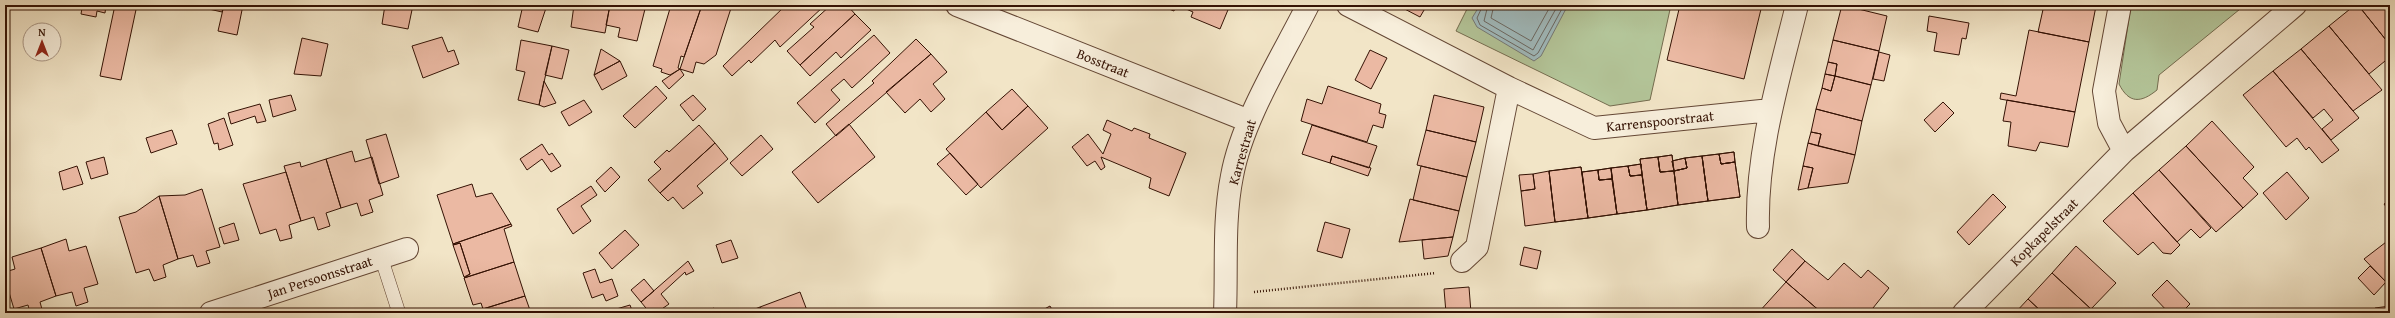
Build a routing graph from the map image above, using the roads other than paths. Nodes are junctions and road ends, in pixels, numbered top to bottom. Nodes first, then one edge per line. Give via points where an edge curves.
1 (957, 5) edge
2 (1308, 5) edge
3 (1348, 5) edge
4 (1797, 5) edge
5 (2120, 5) edge
6 (2295, 5) edge
7 (1509, 88) junction
8 (1771, 110) junction
9 (1249, 121) junction
10 (2124, 151) junction
11 (1758, 227) dead end
12 (407, 249) dead end
13 (381, 257) junction
14 (1462, 261) road end
15 (1225, 304) edge
16 (211, 313) edge
17 (399, 313) edge
18 (1964, 313) edge

1 - 9 street, Bosstraat
2 - 9 street, Karrestraat
3 - 7 street, Karrenspoorstraat
4 - 8 street
5 - 10 street via 2104,91 2109,123
6 - 10 street, Kopkapelstraat
7 - 8 street, Karrenspoorstraat via 1594,128
7 - 14 street via 1477,247
8 - 11 street via 1757,192
9 - 15 street, Karrestraat via 1232,176
10 - 18 street, Kopkapelstraat
12 - 13 street, Jan Persoonsstraat
13 - 16 street, Jan Persoonsstraat
13 - 17 lane

